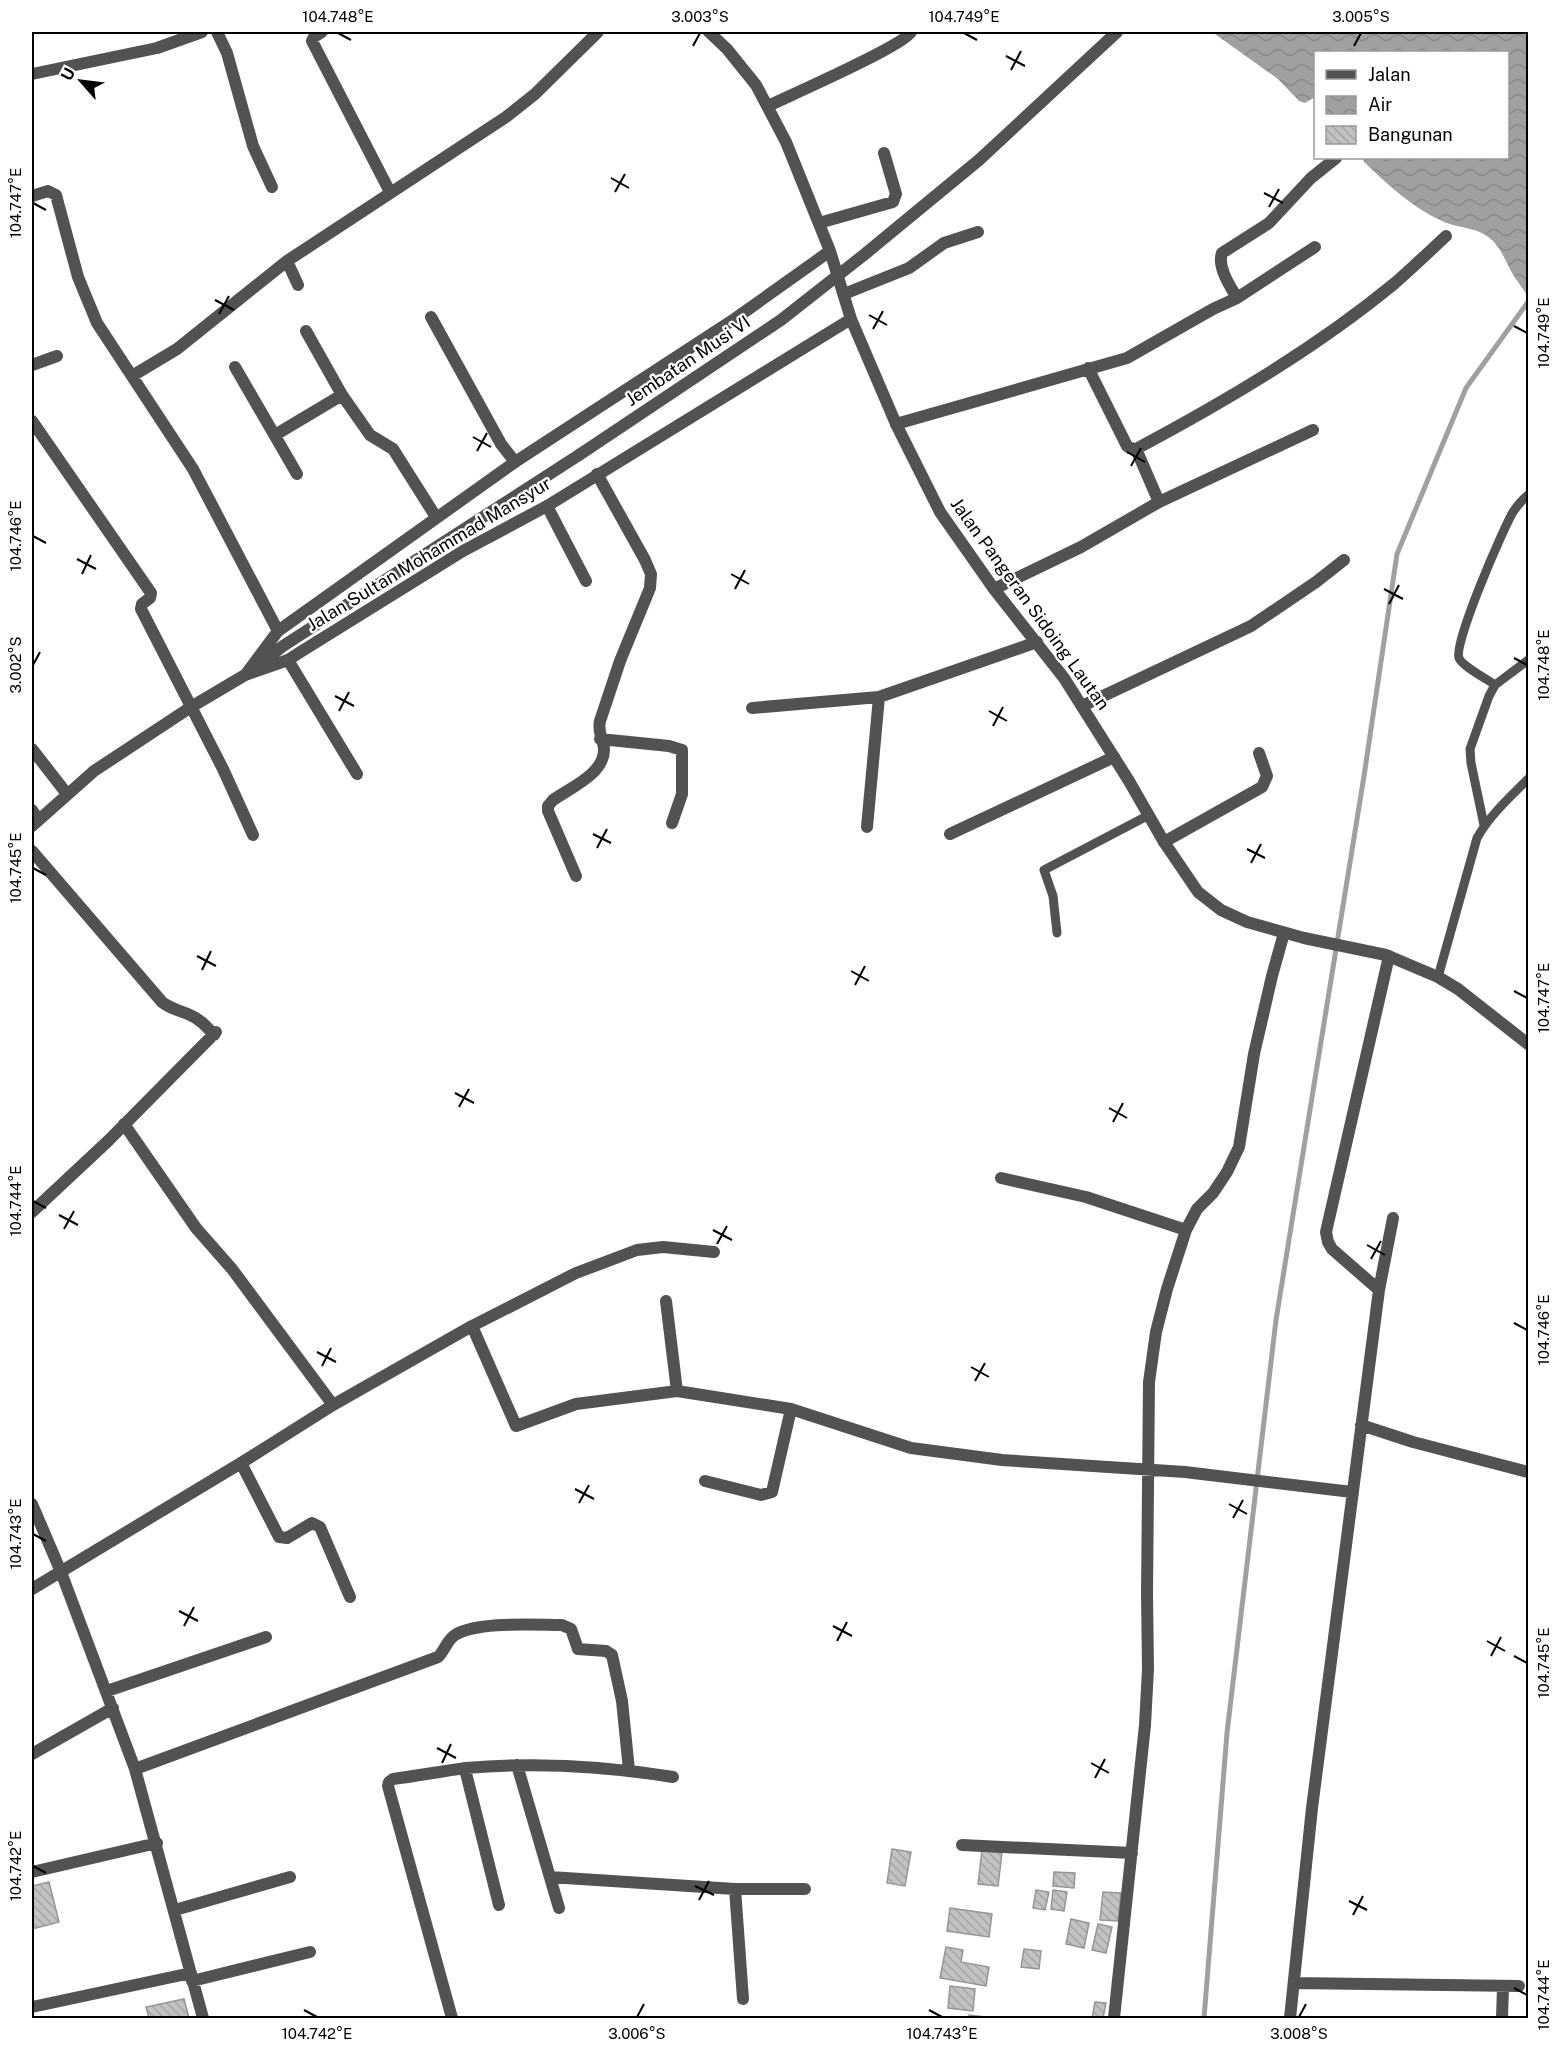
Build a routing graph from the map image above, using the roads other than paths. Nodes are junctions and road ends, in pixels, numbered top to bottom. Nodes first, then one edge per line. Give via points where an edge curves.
1 (202, 32) edge
2 (217, 32) edge
3 (322, 32) edge
4 (598, 32) edge
5 (709, 32) edge
6 (911, 32) edge
7 (1117, 32) edge
8 (32, 74) edge
9 (768, 106) junction
10 (884, 153) dead end
11 (1335, 159) edge
12 (272, 187) dead end
13 (390, 192) junction
14 (32, 196) edge
15 (819, 223) junction
16 (978, 232) dead end
17 (1446, 236) dead end
18 (1315, 247) dead end
19 (830, 251) junction
20 (287, 261) junction
21 (298, 285) dead end
22 (844, 294) junction
23 (1237, 298) junction
24 (430, 316) dead end
25 (851, 319) junction
26 (306, 331) dead end
27 (57, 356) dead end
28 (32, 364) edge
29 (235, 367) dead end
30 (1088, 368) junction
31 (132, 376) junction
32 (342, 395) junction
33 (32, 421) edge
34 (896, 424) junction
35 (1313, 430) dead end
36 (274, 435) junction
37 (1136, 449) junction
38 (515, 462) junction
39 (297, 474) dead end
40 (597, 474) junction
41 (1528, 495) edge
42 (1159, 502) junction
43 (547, 506) junction
44 (435, 518) junction
45 (1344, 560) dead end
46 (586, 581) dead end
47 (994, 589) junction
48 (278, 631) junction
49 (1037, 642) junction
50 (288, 660) junction
51 (1528, 660) edge
52 (245, 675) junction
53 (1495, 685) junction
54 (879, 697) junction
55 (191, 706) junction
56 (1082, 706) junction
57 (752, 708) dead end
58 (600, 739) junction
59 (32, 749) edge
60 (1259, 753) dead end
61 (1114, 757) junction
62 (357, 774) dead end
63 (1528, 780) edge
64 (67, 794) junction
65 (1148, 812) junction
66 (34, 818) edge
67 (672, 823) dead end
68 (1484, 825) junction
69 (867, 827) dead end
70 (950, 834) dead end
71 (253, 835) dead end
72 (1164, 842) junction
73 (32, 851) edge
74 (576, 876) dead end
75 (1057, 933) dead end
76 (1284, 933) junction
77 (1388, 956) junction
78 (1438, 977) junction
79 (1528, 1044) edge
80 (124, 1124) junction
81 (1001, 1178) dead end
82 (32, 1212) edge
83 (1393, 1218) dead end
84 (1186, 1230) junction
85 (714, 1252) dead end
86 (1379, 1290) junction
87 (666, 1301) dead end
88 (472, 1326) junction
89 (677, 1391) junction
90 (333, 1405) junction
91 (791, 1409) junction
92 (1361, 1425) junction
93 (241, 1463) junction
94 (1149, 1469) junction
95 (1528, 1472) edge
96 (705, 1481) dead end
97 (1352, 1492) junction
98 (32, 1504) edge
99 (61, 1572) junction
100 (32, 1589) edge
101 (350, 1597) dead end
102 (266, 1638) dead end
103 (106, 1691) junction
104 (113, 1708) junction
105 (32, 1754) edge
106 (517, 1765) junction
107 (465, 1768) junction
108 (135, 1769) junction
109 (629, 1770) junction
110 (673, 1778) dead end
111 (157, 1844) junction
112 (962, 1845) dead end
113 (1132, 1853) junction
114 (32, 1872) edge
115 (290, 1877) dead end
116 (550, 1877) junction
117 (735, 1889) junction
118 (806, 1889) dead end
119 (499, 1905) dead end
120 (559, 1908) dead end
121 (175, 1910) junction
122 (310, 1952) dead end
123 (192, 1977) junction
124 (1294, 1983) junction
125 (1519, 1986) dead end
126 (1503, 1987) junction
127 (743, 1999) dead end
128 (32, 2007) edge
129 (204, 2019) edge
130 (452, 2019) edge
131 (1114, 2019) edge
132 (1290, 2019) edge
133 (1502, 2019) edge

1 - 8 street via 157,48
2 - 12 street via 253,146
3 - 13 street via 312,41
4 - 13 street via 536,94
5 - 9 street, Jalan Pangeran Sidoing Lautan via 742,67
6 - 9 street via 875,55
7 - 52 street, Jembatan Musi VI, bridge via 979,160 781,320 283,646
9 - 15 street, Jalan Pangeran Sidoing Lautan
10 - 15 street via 896,194 893,202
11 - 23 street via 1269,223 1222,253 1221,261
13 - 20 street
14 - 31 street via 48,190 56,195 87,301
15 - 19 street, Jalan Pangeran Sidoing Lautan
16 - 22 street via 944,243 909,268
17 - 37 street via 1379,295 1299,352 1214,408
18 - 23 street
19 - 22 street, Jalan Pangeran Sidoing Lautan
19 - 38 street via 736,318
20 - 21 street
20 - 31 street via 177,350
22 - 25 street, Jalan Pangeran Sidoing Lautan
23 - 30 street via 1127,358
24 - 38 street via 501,444
25 - 34 street, Jalan Pangeran Sidoing Lautan
25 - 40 street, Jalan Sultan Mohammad Mansyur
26 - 32 street
27 - 28 street
29 - 36 street
30 - 34 street
30 - 37 street via 1127,446
31 - 48 street via 193,470
32 - 36 street
32 - 44 street via 370,435 393,449
33 - 55 street via 151,593 141,609
34 - 47 street, Jalan Pangeran Sidoing Lautan via 940,512
35 - 42 street
36 - 39 street
37 - 42 street
38 - 44 street
40 - 43 street, Jalan Sultan Mohammad Mansyur
40 - 58 street via 651,574 648,596 598,727
41 - 53 lane via 1513,512 1498,542 1460,641 1458,657
42 - 47 street via 1081,547
43 - 46 street
43 - 50 street, Jalan Sultan Mohammad Mansyur via 463,551
44 - 48 street
45 - 56 street via 1251,626
47 - 49 street, Jalan Pangeran Sidoing Lautan
48 - 52 street
49 - 54 street
49 - 56 street, Jalan Pangeran Sidoing Lautan
50 - 52 street, Jalan Sultan Mohammad Mansyur
50 - 62 street
51 - 53 lane
52 - 55 street, Jalan Sultan Mohammad Mansyur
53 - 68 lane via 1470,749
54 - 57 street
54 - 69 street
55 - 64 street, Jalan Sultan Mohammad Mansyur via 94,771
55 - 71 street
56 - 61 street, Jalan Pangeran Sidoing Lautan
58 - 67 street via 682,750 682,794
58 - 74 street via 603,755 593,773 548,806
59 - 64 street
60 - 72 street via 1267,776 1262,787
61 - 65 street, Jalan Pangeran Sidoing Lautan
61 - 70 street
63 - 68 lane
64 - 66 street, Jalan Sultan Mohammad Mansyur
65 - 72 street, Jalan Pangeran Sidoing Lautan
65 - 75 lane via 1044,870 1053,896
68 - 78 lane via 1472,852
72 - 76 street, Jalan Pangeran Sidoing Lautan via 1209,902 1235,917
73 - 80 street via 162,1002 192,1015 215,1034
76 - 77 street, Jalan Pangeran Sidoing Lautan
76 - 84 street via 1254,1054 1239,1147 1227,1172 1197,1209
77 - 78 street
77 - 86 street via 1326,1232 1332,1249
78 - 79 street
80 - 82 street
80 - 90 street via 196,1228 232,1269
81 - 84 street via 1086,1197
83 - 86 street
84 - 94 street via 1167,1289 1152,1357
85 - 88 street via 663,1247 637,1250 576,1273
86 - 92 street
87 - 89 street
88 - 89 street via 516,1426 576,1404
88 - 90 street
89 - 91 street
90 - 93 street
91 - 94 street via 910,1448 1002,1460
91 - 96 street via 772,1492 762,1495
92 - 95 street
92 - 97 street
93 - 99 street
93 - 101 street via 279,1537 287,1538 312,1523 320,1527
94 - 97 street
94 - 113 street via 1146,1703
97 - 124 street
98 - 99 street
99 - 100 street
99 - 103 street
102 - 103 street
103 - 104 street
104 - 105 street
104 - 108 street
106 - 107 street
106 - 109 street
106 - 116 street
107 - 119 street
107 - 130 street via 393,1779 388,1786
108 - 109 street via 438,1657 459,1633 486,1627 562,1625 571,1629 578,1649 612,1655 622,1701
108 - 111 street
109 - 110 street
111 - 114 street
111 - 121 street
112 - 113 street
113 - 131 street
115 - 121 street
116 - 117 street
116 - 120 street
117 - 118 street
117 - 127 street
121 - 123 street
122 - 123 street
123 - 128 street
123 - 129 street
124 - 126 street
124 - 132 street
125 - 126 street
126 - 133 street

